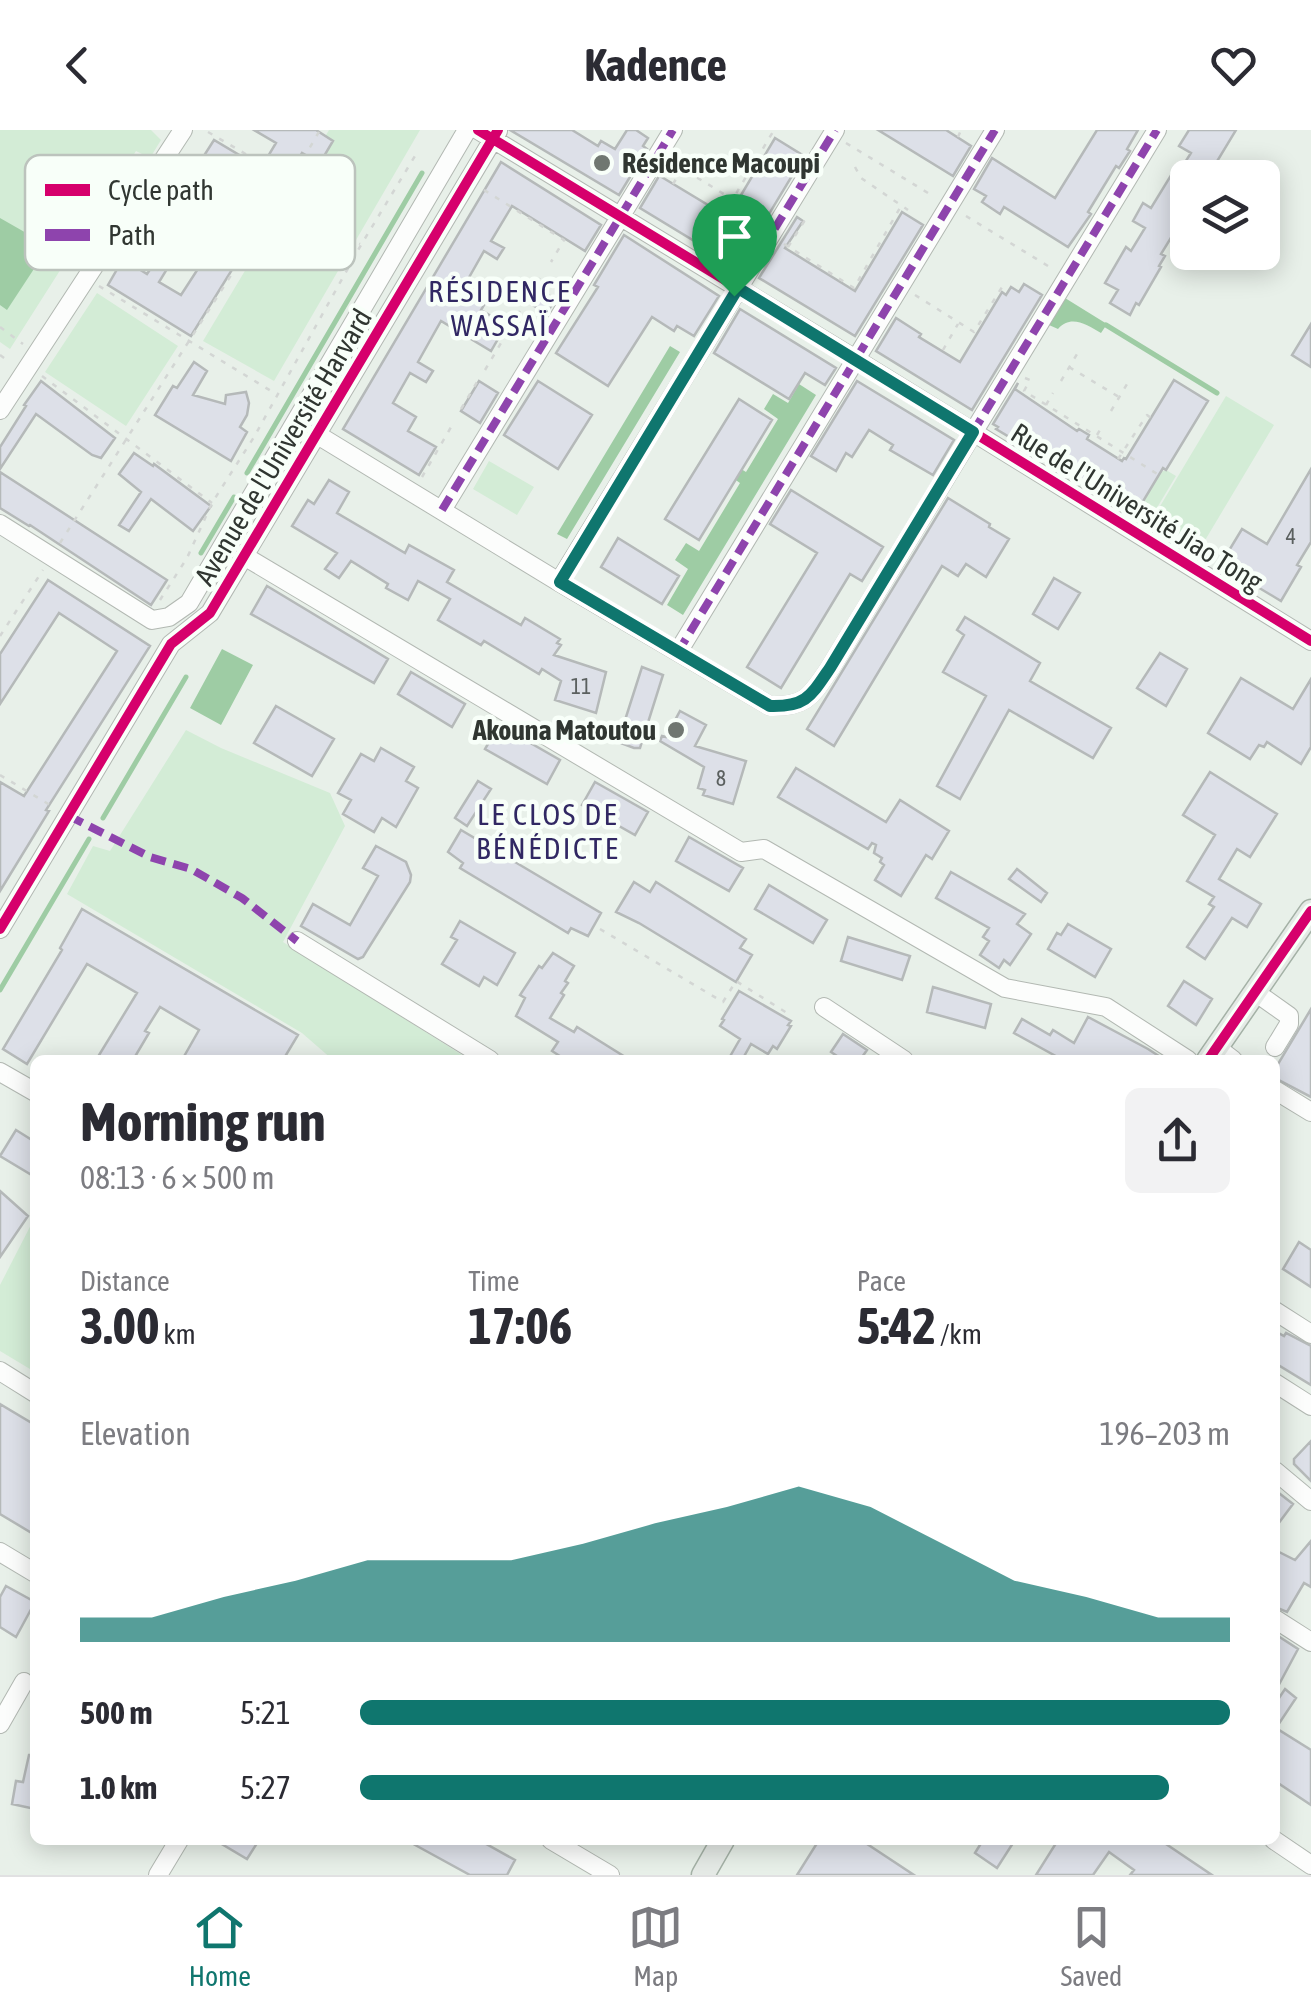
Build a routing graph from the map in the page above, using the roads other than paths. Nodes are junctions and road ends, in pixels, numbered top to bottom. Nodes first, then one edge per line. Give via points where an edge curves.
1 (182, 130) edge
2 (467, 130) edge
3 (834, 130) edge
4 (995, 130) edge
5 (1157, 130) edge
6 (490, 133) edge
7 (669, 137) edge
8 (166, 155) edge
9 (620, 217) junction
10 (91, 270) edge
11 (738, 288) junction
12 (855, 359) junction
13 (0, 410) edge
14 (973, 432) junction
15 (316, 434) junction
16 (442, 510) junction
17 (0, 524) edge
18 (244, 556) junction
19 (560, 582) junction
20 (1311, 642) edge
21 (678, 652) junction
22 (1311, 912) edge
23 (0, 930) edge
24 (297, 941) dead end
25 (1255, 992) junction
26 (824, 1007) dead end
27 (1276, 1047) dead end
28 (482, 1055) edge
29 (896, 1055) edge
30 (1180, 1055) edge
31 (1220, 1055) edge
32 (0, 1072) edge
33 (30, 1089) edge
34 (1280, 1093) edge
35 (1311, 1112) edge
36 (1280, 1317) edge
37 (1311, 1334) edge
38 (0, 1371) edge
39 (1280, 1386) edge
40 (30, 1389) edge
41 (1311, 1406) edge
42 (1280, 1475) edge
43 (1311, 1501) edge
44 (0, 1552) edge
45 (30, 1570) edge
46 (1280, 1623) edge
47 (1311, 1642) edge
48 (24, 1682) dead end
49 (0, 1724) edge
50 (1280, 1844) edge
51 (176, 1845) edge
52 (559, 1845) edge
53 (720, 1845) edge
54 (1311, 1864) edge
55 (158, 1875) edge
56 (610, 1875) edge
57 (703, 1875) edge

1 - 8 street
2 - 17 street via 189,604 152,620
3 - 11 street
4 - 12 street
5 - 14 street
6 - 9 street, Rue de l'Université Jiao Tong
6 - 15 street, Avenue de l'Université Harvard
7 - 9 street
9 - 11 street, Rue de l'Université Jiao Tong
9 - 16 street
10 - 13 street
11 - 12 street, Rue de l'Université Jiao Tong
11 - 19 street
12 - 14 street, Rue de l'Université Jiao Tong
12 - 21 street
14 - 20 street, Rue de l'Université Jiao Tong
14 - 21 street via 811,696 792,706 770,706
15 - 16 street
15 - 18 street, Avenue de l'Université Harvard
16 - 19 street
18 - 23 street, Avenue de l'Université Harvard via 210,613 171,644
18 - 30 street via 741,852 764,850 1004,988 1106,1007
19 - 21 street
22 - 25 main road
24 - 28 street
25 - 27 street via 1289,1016
25 - 31 main road
26 - 29 street
32 - 33 street
34 - 35 street
36 - 37 street
38 - 40 street
39 - 41 street
42 - 43 street
44 - 45 street
46 - 47 street
48 - 49 street
50 - 54 street
51 - 55 street
52 - 56 street
53 - 57 main road

